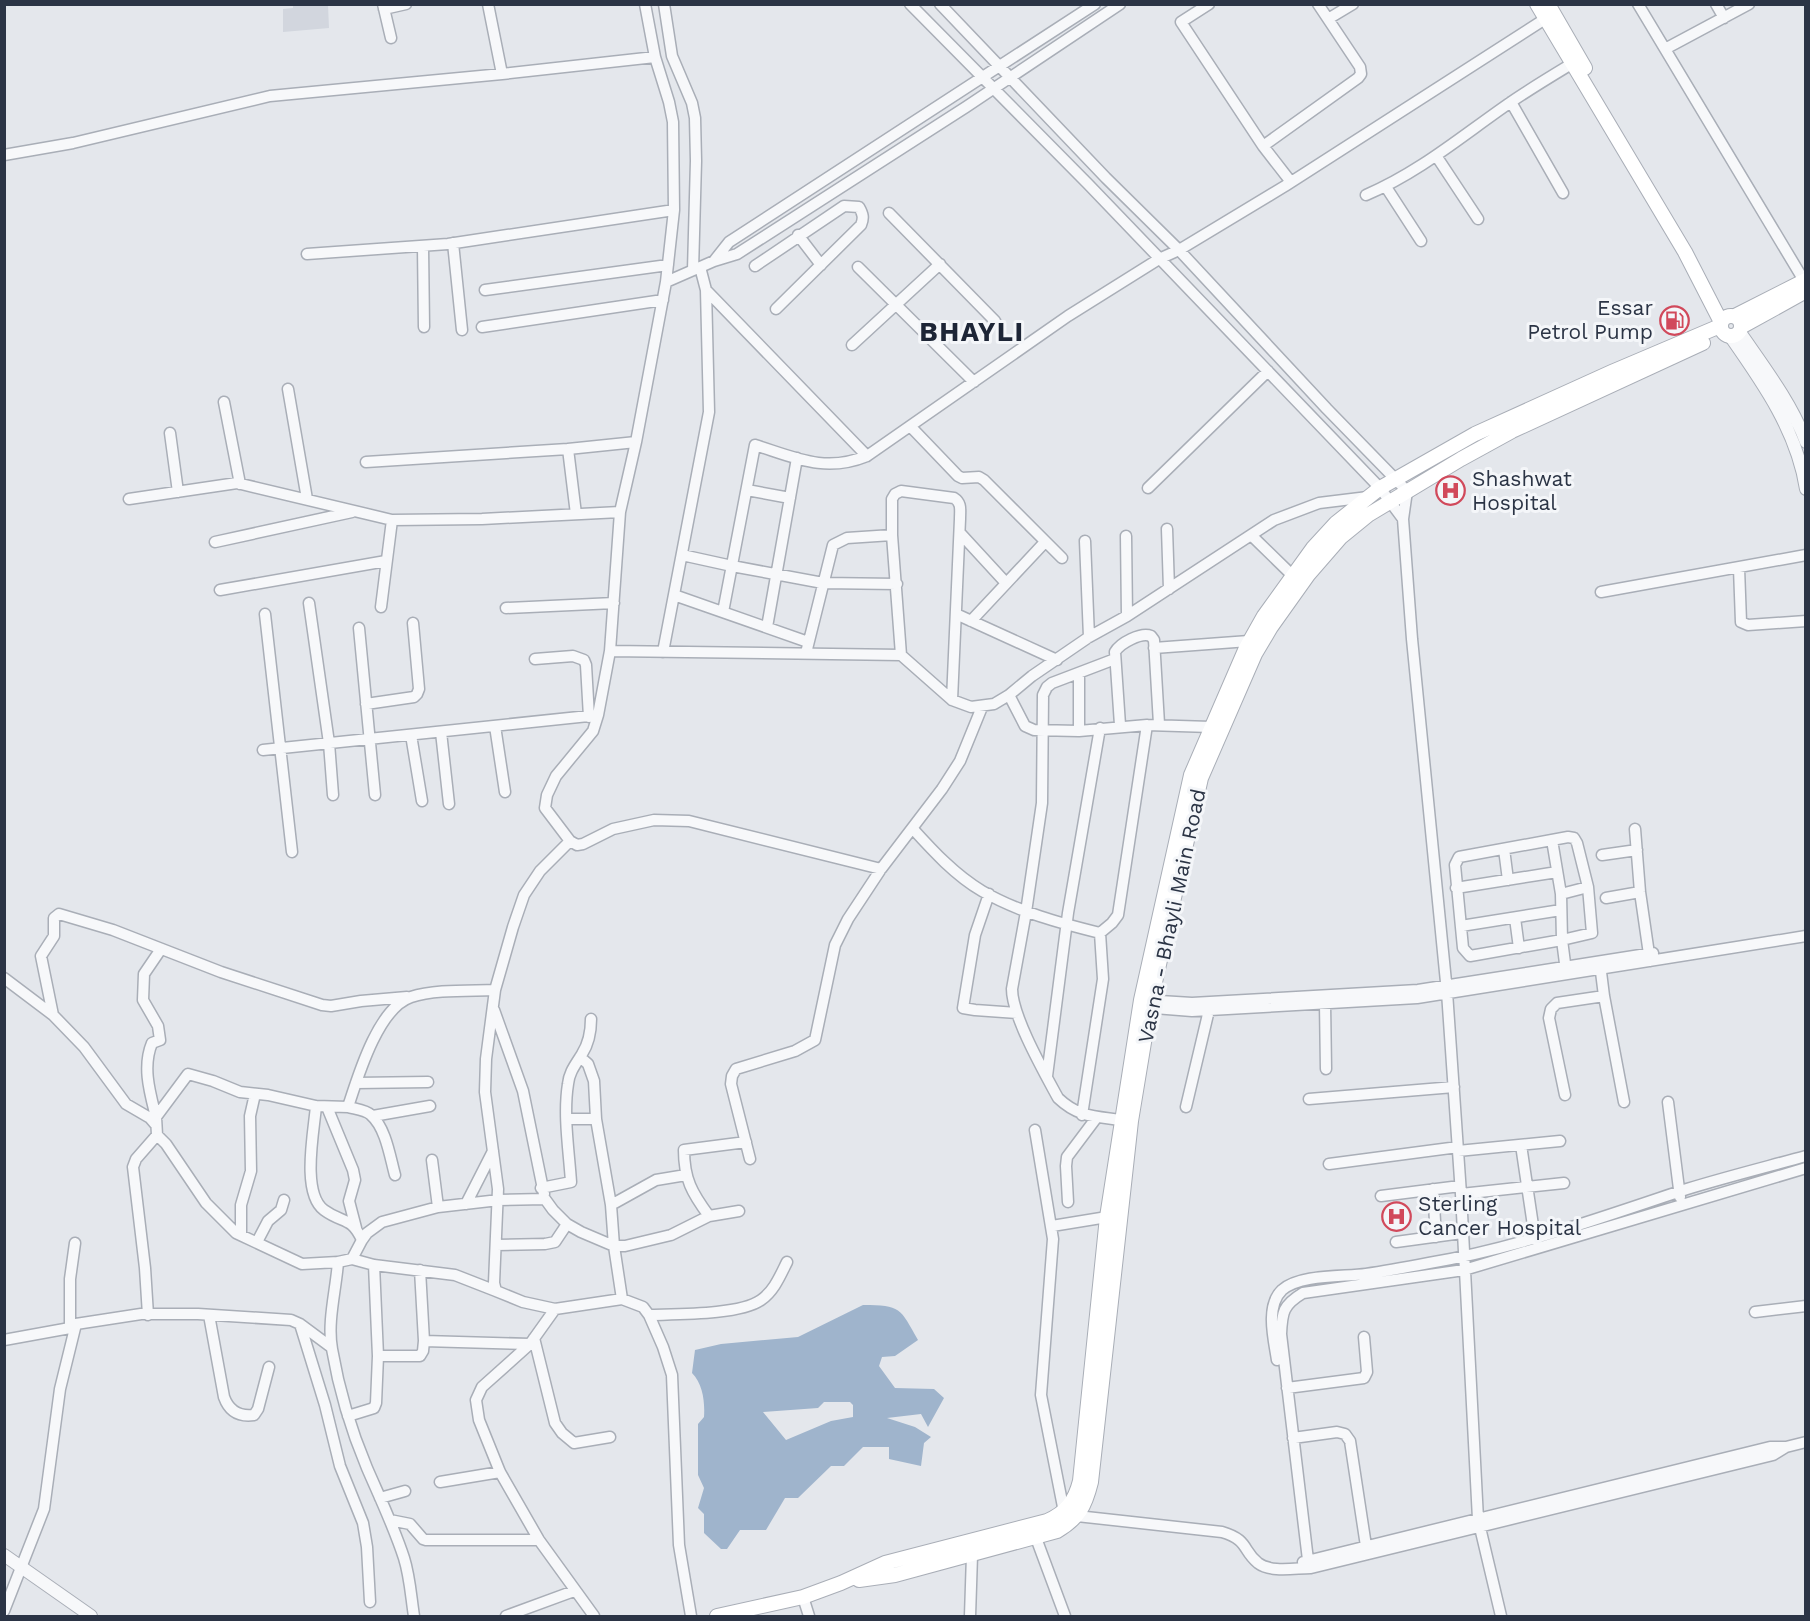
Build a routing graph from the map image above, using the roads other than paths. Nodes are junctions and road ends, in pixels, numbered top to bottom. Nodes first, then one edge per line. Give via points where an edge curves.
1 (406, 4) edge
2 (488, 4) edge
3 (645, 4) edge
4 (664, 4) edge
5 (910, 4) edge
6 (940, 4) edge
7 (1095, 4) edge
8 (1120, 4) edge
9 (1209, 4) edge
10 (1318, 4) edge
11 (1353, 4) edge
12 (1537, 4) edge
13 (1638, 4) edge
14 (1716, 4) edge
15 (1749, 4) edge
16 (384, 7) edge
17 (1547, 12) edge
18 (1724, 18) junction
19 (1328, 19) junction
20 (391, 38) dead end
21 (1665, 50) junction
22 (655, 57) junction
23 (1575, 61) junction
24 (999, 67) junction
25 (502, 74) junction
26 (982, 78) junction
27 (1010, 78) junction
28 (992, 89) junction
29 (1511, 102) junction
30 (1263, 146) junction
31 (4, 155) edge
32 (1437, 157) junction
33 (1291, 182) junction
34 (1386, 187) junction
35 (1563, 193) dead end
36 (1366, 195) dead end
37 (798, 198) junction
38 (674, 210) junction
39 (805, 210) junction
40 (890, 213) dead end
41 (1478, 219) dead end
42 (814, 226) junction
43 (798, 236) junction
44 (1421, 241) dead end
45 (453, 243) junction
46 (423, 247) junction
47 (1179, 250) junction
48 (307, 254) dead end
49 (1160, 259) junction
50 (714, 261) junction
51 (939, 264) junction
52 (668, 265) junction
53 (821, 265) junction
54 (755, 266) dead end
55 (858, 267) dead end
56 (697, 269) junction
57 (666, 282) junction
58 (1805, 284) edge
59 (485, 290) dead end
60 (706, 290) junction
61 (663, 300) junction
62 (896, 304) junction
63 (776, 309) dead end
64 (995, 321) dead end
65 (1730, 326) junction
66 (424, 327) dead end
67 (482, 327) dead end
68 (462, 330) dead end
69 (852, 345) dead end
70 (1268, 371) junction
71 (974, 382) junction
72 (288, 389) dead end
73 (224, 402) dead end
74 (910, 427) junction
75 (170, 433) dead end
76 (636, 442) junction
77 (1806, 442) edge
78 (568, 449) junction
79 (867, 456) junction
80 (797, 458) junction
81 (366, 462) dead end
82 (1395, 479) junction
83 (240, 484) junction
84 (1148, 488) dead end
85 (1380, 488) junction
86 (1806, 489) edge
87 (747, 490) junction
88 (1407, 491) junction
89 (178, 492) junction
90 (1368, 497) junction
91 (790, 498) junction
92 (129, 499) dead end
93 (307, 499) junction
94 (1391, 500) junction
95 (355, 512) junction
96 (620, 512) junction
97 (576, 514) junction
98 (1403, 519) junction
99 (392, 520) junction
100 (1167, 529) dead end
101 (960, 533) junction
102 (1251, 535) junction
103 (892, 536) junction
104 (1126, 536) dead end
105 (1085, 541) dead end
106 (215, 542) dead end
107 (1045, 542) junction
108 (682, 555) junction
109 (1806, 555) edge
110 (1062, 558) dead end
111 (386, 561) junction
112 (732, 566) junction
113 (1739, 568) junction
114 (776, 574) junction
115 (1293, 576) junction
116 (823, 583) junction
117 (1006, 583) junction
118 (897, 584) junction
119 (1169, 589) junction
120 (220, 590) dead end
121 (1601, 592) dead end
122 (674, 595) junction
123 (309, 603) dead end
124 (614, 603) junction
125 (381, 607) dead end
126 (506, 608) dead end
127 (723, 612) junction
128 (265, 614) dead end
129 (956, 614) junction
130 (1127, 616) junction
131 (971, 621) junction
132 (1806, 621) edge
133 (413, 623) dead end
134 (767, 627) junction
135 (359, 628) dead end
136 (1089, 637) junction
137 (1250, 641) junction
138 (807, 647) junction
139 (1154, 648) junction
140 (610, 651) junction
141 (663, 652) junction
142 (901, 655) junction
143 (535, 659) dead end
144 (1115, 659) junction
145 (1057, 660) junction
146 (1079, 674) junction
147 (1009, 695) junction
148 (952, 700) junction
149 (366, 704) junction
150 (982, 707) junction
151 (594, 716) junction
152 (1147, 724) junction
153 (1159, 724) junction
154 (495, 726) junction
155 (1120, 726) junction
156 (1100, 728) junction
157 (1211, 728) junction
158 (1079, 730) junction
159 (1042, 731) junction
160 (441, 732) junction
161 (411, 735) junction
162 (369, 739) junction
163 (329, 743) junction
164 (281, 748) junction
165 (263, 750) dead end
166 (505, 792) dead end
167 (333, 795) dead end
168 (375, 795) dead end
169 (422, 801) dead end
170 (449, 804) dead end
171 (913, 829) junction
172 (1635, 829) dead end
173 (567, 837) junction
174 (1552, 840) junction
175 (1504, 849) junction
176 (1637, 850) junction
177 (292, 852) dead end
178 (1602, 855) dead end
179 (880, 869) junction
180 (1557, 872) junction
181 (1508, 880) junction
182 (1456, 888) junction
183 (1588, 888) junction
184 (1640, 892) junction
185 (989, 894) junction
186 (1561, 894) junction
187 (1606, 898) dead end
188 (1561, 910) junction
189 (1026, 912) junction
190 (1515, 918) junction
191 (1066, 924) junction
192 (1461, 926) junction
193 (1806, 930) edge
194 (1100, 933) junction
195 (1806, 936) edge
196 (1562, 940) junction
197 (1519, 948) junction
198 (161, 949) junction
199 (1650, 957) junction
200 (1600, 965) junction
201 (1566, 970) junction
202 (4, 978) edge
203 (1447, 989) junction
204 (495, 990) junction
205 (413, 996) junction
206 (1604, 996) junction
207 (1325, 1003) junction
208 (1145, 1004) junction
209 (493, 1007) junction
210 (1209, 1010) junction
211 (1017, 1013) junction
212 (53, 1016) junction
213 (591, 1018) dead end
214 (580, 1057) junction
215 (1326, 1069) dead end
216 (1047, 1076) junction
217 (428, 1082) dead end
218 (356, 1083) junction
219 (1454, 1087) junction
220 (255, 1094) junction
221 (1564, 1095) dead end
222 (1309, 1099) dead end
223 (1624, 1102) dead end
224 (1668, 1102) dead end
225 (430, 1106) dead end
226 (322, 1107) junction
227 (348, 1107) junction
228 (1186, 1107) dead end
229 (1082, 1115) junction
230 (372, 1116) junction
231 (1097, 1117) junction
232 (567, 1119) junction
233 (596, 1119) junction
234 (1126, 1120) junction
235 (156, 1126) junction
236 (1035, 1130) dead end
237 (1560, 1141) dead end
238 (746, 1142) junction
239 (1521, 1145) junction
240 (1458, 1149) junction
241 (493, 1150) junction
242 (1806, 1156) edge
243 (750, 1159) dead end
244 (432, 1160) dead end
245 (1329, 1164) dead end
246 (1806, 1168) edge
247 (395, 1175) dead end
248 (686, 1175) junction
249 (1564, 1184) dead end
250 (1527, 1187) junction
251 (1433, 1189) junction
252 (1461, 1190) junction
253 (1680, 1192) junction
254 (543, 1193) junction
255 (1381, 1196) dead end
256 (284, 1200) dead end
257 (499, 1200) junction
258 (1068, 1202) dead end
259 (466, 1204) junction
260 (1681, 1204) junction
261 (611, 1205) junction
262 (438, 1207) junction
263 (739, 1210) dead end
264 (709, 1216) junction
265 (1107, 1217) junction
266 (567, 1224) junction
267 (1052, 1226) junction
268 (356, 1228) junction
269 (1462, 1233) junction
270 (241, 1235) junction
271 (1436, 1237) junction
272 (1535, 1239) junction
273 (362, 1240) junction
274 (257, 1242) junction
275 (1396, 1242) dead end
276 (75, 1243) dead end
277 (496, 1245) junction
278 (614, 1246) junction
279 (1463, 1257) junction
280 (352, 1259) junction
281 (338, 1262) junction
282 (787, 1262) dead end
283 (374, 1265) junction
284 (420, 1270) junction
285 (1464, 1270) junction
286 (496, 1291) junction
287 (622, 1299) junction
288 (1806, 1306) edge
289 (555, 1308) junction
290 (1755, 1312) dead end
291 (148, 1315) junction
292 (203, 1315) junction
293 (650, 1316) junction
294 (300, 1324) junction
295 (73, 1326) junction
296 (1364, 1336) dead end
297 (4, 1340) edge
298 (424, 1341) junction
299 (532, 1341) junction
300 (331, 1347) junction
301 (378, 1356) junction
302 (269, 1367) dead end
303 (1287, 1388) junction
304 (348, 1416) junction
305 (609, 1437) dead end
306 (1293, 1438) junction
307 (1806, 1442) edge
308 (1296, 1461) junction
309 (500, 1472) junction
310 (440, 1482) dead end
311 (405, 1491) dead end
312 (380, 1498) junction
313 (1071, 1514) junction
314 (390, 1520) junction
315 (1479, 1524) junction
316 (1036, 1538) junction
317 (539, 1540) junction
318 (1366, 1546) junction
319 (4, 1555) edge
320 (972, 1555) junction
321 (1308, 1560) junction
322 (22, 1568) junction
323 (1286, 1568) junction
324 (841, 1583) junction
325 (574, 1591) junction
326 (803, 1597) junction
327 (370, 1602) dead end
328 (770, 1610) edge
329 (4, 1611) edge
330 (537, 1611) edge
331 (91, 1617) edge
332 (414, 1617) edge
333 (506, 1617) edge
334 (594, 1617) edge
335 (691, 1617) edge
336 (717, 1617) edge
337 (809, 1617) edge
338 (970, 1617) edge
339 (1065, 1617) edge
340 (1501, 1617) edge

1 - 16 street
2 - 25 street
3 - 22 street
4 - 56 street via 672,56 692,103 694,118
5 - 26 street
6 - 24 street
7 - 24 street
8 - 27 street
9 - 30 street via 1181,22
10 - 19 street
11 - 19 street
12 - 17 main road
13 - 21 street
14 - 18 street
15 - 18 street
16 - 20 street
17 - 23 main road
17 - 33 street
18 - 21 street
19 - 30 street via 1361,74
21 - 58 street
22 - 25 street
22 - 38 street via 673,122
23 - 29 street
23 - 65 main road
24 - 26 street
24 - 27 street
25 - 31 street via 270,96 72,143
26 - 28 street
26 - 37 street
27 - 28 street
27 - 47 street
28 - 39 street
28 - 49 street
29 - 32 street
29 - 35 street
30 - 33 street
32 - 34 street
32 - 41 street
33 - 47 street
34 - 36 street
34 - 44 street
37 - 39 street
37 - 50 street via 729,242
38 - 45 street
38 - 52 street
39 - 42 street
39 - 50 street via 737,254
40 - 51 street
42 - 43 street
42 - 53 street via 844,206 859,207 862,213 861,225
43 - 53 street
43 - 54 street
45 - 46 street
45 - 68 street
46 - 48 street
46 - 66 street
47 - 49 street
47 - 82 street
49 - 70 street
49 - 71 street
50 - 56 street
51 - 62 street
51 - 64 street
52 - 57 street
52 - 59 street
53 - 63 street
55 - 62 street
56 - 57 street
56 - 60 street
57 - 61 street
58 - 65 main road, Vasna - Bhayli Main Road
60 - 79 street
60 - 108 street via 709,412
61 - 67 street
61 - 76 street
62 - 69 street
62 - 71 street
65 - 77 street via 1766,370
65 - 82 main road, Vasna - Bhayli Main Road via 1614,371 1475,434
65 - 86 street via 1789,431
65 - 88 main road, Vasna - Bhayli Main Road via 1512,431
70 - 84 street
70 - 85 street
71 - 74 street
72 - 93 street
73 - 83 street
74 - 79 street
74 - 107 street via 958,476 984,480
75 - 89 street
76 - 78 street
76 - 96 street
78 - 81 street
78 - 97 street
79 - 80 street via 832,465
80 - 87 street via 755,445
80 - 91 street
82 - 85 main road, Vasna - Bhayli Main Road
82 - 88 street
83 - 89 street
83 - 93 street
85 - 90 main road, Vasna - Bhayli Main Road
85 - 94 street
87 - 91 street
87 - 112 street
88 - 94 main road, Vasna - Bhayli Main Road
88 - 98 street
89 - 92 street
90 - 102 street via 1318,503 1274,520
90 - 115 main road, Vasna - Bhayli Main Road via 1336,523
91 - 114 street
93 - 95 street
94 - 98 street
94 - 208 main road, Vasna - Bhayli Main Road via 1359,522 1325,554 1255,654 1201,778
95 - 99 street
95 - 106 street
96 - 97 street
96 - 124 street
97 - 99 street
98 - 203 street
99 - 111 street
100 - 119 street
101 - 103 street via 959,501 901,491 892,499
101 - 117 street
101 - 129 street
102 - 115 street
102 - 119 street
103 - 116 street via 839,540 833,545
103 - 118 street
104 - 130 street
105 - 136 street
107 - 110 street
107 - 117 street
108 - 112 street
108 - 122 street
109 - 113 street
111 - 120 street
111 - 125 street
112 - 114 street
112 - 127 street
113 - 121 street
113 - 132 street via 1741,622 1748,625
114 - 116 street
114 - 134 street
115 - 137 main road, Vasna - Bhayli Main Road
116 - 118 street
116 - 138 street
117 - 131 street
118 - 142 street
119 - 130 street
122 - 127 street
122 - 141 street
123 - 163 street
124 - 126 street
124 - 140 street
127 - 134 street
128 - 164 street
129 - 131 street
129 - 148 street
130 - 136 street
131 - 145 street
133 - 149 street via 417,694
134 - 138 street
135 - 149 street
136 - 145 street
137 - 139 street
137 - 157 main road, Vasna - Bhayli Main Road
138 - 141 street
138 - 142 street
139 - 144 street via 1151,636 1144,634 1118,646
139 - 153 street
140 - 141 street
140 - 151 street
142 - 148 street
143 - 151 street via 573,656 584,660
144 - 146 street
144 - 155 street
145 - 147 street
146 - 158 street
146 - 159 street via 1047,687 1043,695
147 - 150 street
147 - 159 street via 1025,726
148 - 150 street
149 - 162 street
150 - 171 street via 960,761
151 - 154 street
151 - 173 street via 593,730 556,776 547,795 545,808
152 - 153 street
152 - 155 street
152 - 194 street via 1118,915
153 - 157 street
154 - 160 street
154 - 166 street
155 - 156 street
156 - 158 street
156 - 191 street
157 - 208 main road, Vasna - Bhayli Main Road via 1191,775
158 - 159 street
159 - 189 street via 1042,803
160 - 161 street
160 - 170 street
161 - 162 street
161 - 169 street
162 - 163 street
162 - 168 street
163 - 164 street
163 - 167 street
164 - 165 street
164 - 177 street
171 - 179 street
171 - 185 street via 942,859
172 - 176 street
173 - 179 street via 577,845 613,828 654,820 689,821
173 - 204 street via 524,895
174 - 175 street
174 - 180 street
174 - 183 street via 1574,838
175 - 181 street
175 - 182 street via 1459,857 1455,865
176 - 178 street
176 - 184 street
179 - 238 street via 835,945 815,1040 795,1051 736,1069 732,1076
180 - 181 street
180 - 186 street
181 - 182 street
182 - 192 street
183 - 186 street
183 - 196 street via 1592,933
184 - 187 street
184 - 199 street
185 - 189 street
185 - 211 street via 975,935 963,1008
186 - 188 street
188 - 190 street
188 - 196 street
189 - 191 street
189 - 211 street via 1012,978
190 - 192 street
190 - 197 street
191 - 194 street
191 - 216 street
192 - 197 street via 1463,948 1470,956
193 - 199 street
194 - 229 street via 1103,979
195 - 199 street
196 - 197 street
196 - 201 street
198 - 205 street via 322,1005
198 - 212 street via 59,914 54,918 54,936 41,956
198 - 235 street via 144,974 143,1000 158,1026 160,1040 152,1043 148,1054
199 - 200 street
200 - 201 street
200 - 206 street
201 - 203 street
202 - 212 street
203 - 207 street via 1417,998
203 - 208 street
203 - 219 street
204 - 205 street
204 - 209 street
205 - 218 street via 393,1008
206 - 221 street via 1557,1003 1551,1009 1549,1018
206 - 223 street
207 - 210 street
207 - 215 street
208 - 210 street
208 - 234 main road, Vasna - Bhayli Main Road
209 - 241 street via 484,1092
209 - 254 street via 523,1091
210 - 228 street
211 - 216 street
212 - 235 street via 84,1047 126,1104
213 - 214 street via 591,1033
214 - 232 street via 567,1085
214 - 233 street via 588,1064 594,1081
216 - 229 street via 1058,1098
217 - 218 street
218 - 227 street
219 - 222 street
219 - 240 street
220 - 226 street
220 - 235 street via 188,1074
220 - 270 street via 250,1116 251,1171 241,1205
224 - 253 street
225 - 230 street
226 - 227 street
226 - 268 street via 353,1170 355,1180 349,1201
226 - 268 street via 310,1156 315,1197 331,1215
227 - 230 street
229 - 231 street
230 - 247 street
231 - 234 street
231 - 258 street via 1067,1156
232 - 233 street
232 - 254 street via 571,1182
233 - 261 street
234 - 265 main road, Vasna - Bhayli Main Road
234 - 313 main road, Vasna - Bhayli Main Road via 1091,1482 1087,1500
235 - 270 street via 206,1203
235 - 291 street via 132,1167
236 - 267 street
237 - 239 street
238 - 243 street
238 - 248 street via 684,1150
239 - 240 street
239 - 250 street
240 - 245 street
240 - 252 street
241 - 257 street
241 - 259 street
242 - 253 street
244 - 262 street
246 - 260 street
248 - 261 street via 656,1180
248 - 264 street
249 - 250 street
250 - 252 street
250 - 272 street
251 - 252 street
251 - 255 street
251 - 271 street
252 - 269 street
253 - 260 street
253 - 272 street
254 - 257 street
254 - 266 street
256 - 274 street
257 - 259 street
257 - 277 street
259 - 262 street
260 - 285 street
261 - 278 street
262 - 273 street via 382,1222
263 - 264 street
264 - 278 street via 671,1235
265 - 267 street
265 - 313 main road, Vasna - Bhayli Main Road via 1080,1481
266 - 277 street via 555,1242
266 - 278 street
267 - 313 street via 1041,1395
268 - 273 street
269 - 271 street
269 - 279 street
270 - 274 street
271 - 275 street
272 - 279 street
273 - 280 street
274 - 281 street via 302,1264
276 - 295 street via 70,1279
277 - 286 street
278 - 287 street
279 - 285 street
279 - 308 street via 1309,1280 1281,1292 1272,1321
280 - 281 street
280 - 283 street
281 - 300 street
282 - 293 street via 774,1288 753,1305
283 - 284 street
283 - 301 street
284 - 286 street via 455,1275
284 - 298 street
285 - 303 street via 1303,1293 1294,1298 1285,1306 1282,1320
285 - 315 street
286 - 289 street via 523,1302
287 - 289 street
287 - 293 street via 643,1307
288 - 290 street
289 - 299 street
291 - 292 street
291 - 295 street
292 - 294 street via 291,1320
292 - 302 street via 226,1405 232,1411 254,1415
293 - 335 street via 672,1375 679,1545
294 - 300 street
294 - 327 street via 340,1466 363,1523
295 - 297 street
295 - 322 street via 44,1509
296 - 303 street via 1364,1378
298 - 299 street
298 - 301 street via 420,1356
299 - 305 street via 562,1433 574,1443
299 - 309 street via 488,1380 476,1400 479,1420
300 - 304 street
301 - 304 street via 374,1408
303 - 306 street
304 - 312 street
306 - 308 street
306 - 318 street via 1337,1432 1350,1441
307 - 315 street via 1770,1447
308 - 321 street
309 - 310 street
309 - 317 street
311 - 312 street
312 - 314 street
313 - 316 main road, Vasna - Bhayli Main Road via 1057,1531
313 - 323 street via 1222,1532 1244,1543 1257,1562 1269,1568
313 - 324 main road, Vasna - Bhayli Main Road via 885,1563
314 - 317 street via 410,1524 426,1540
314 - 332 street via 404,1559
315 - 318 street
315 - 323 street via 1311,1568
315 - 340 street
316 - 320 main road, Vasna - Bhayli Main Road
316 - 339 street
317 - 325 street
318 - 321 street
319 - 322 street
320 - 324 main road, Vasna - Bhayli Main Road via 895,1575
320 - 338 street
321 - 323 street
322 - 329 street
322 - 331 street
324 - 326 main road, Vasna - Bhayli Main Road
325 - 330 street
325 - 334 street
326 - 328 main road, Vasna - Bhayli Main Road
326 - 337 street
328 - 336 main road, Vasna - Bhayli Main Road
330 - 333 street

